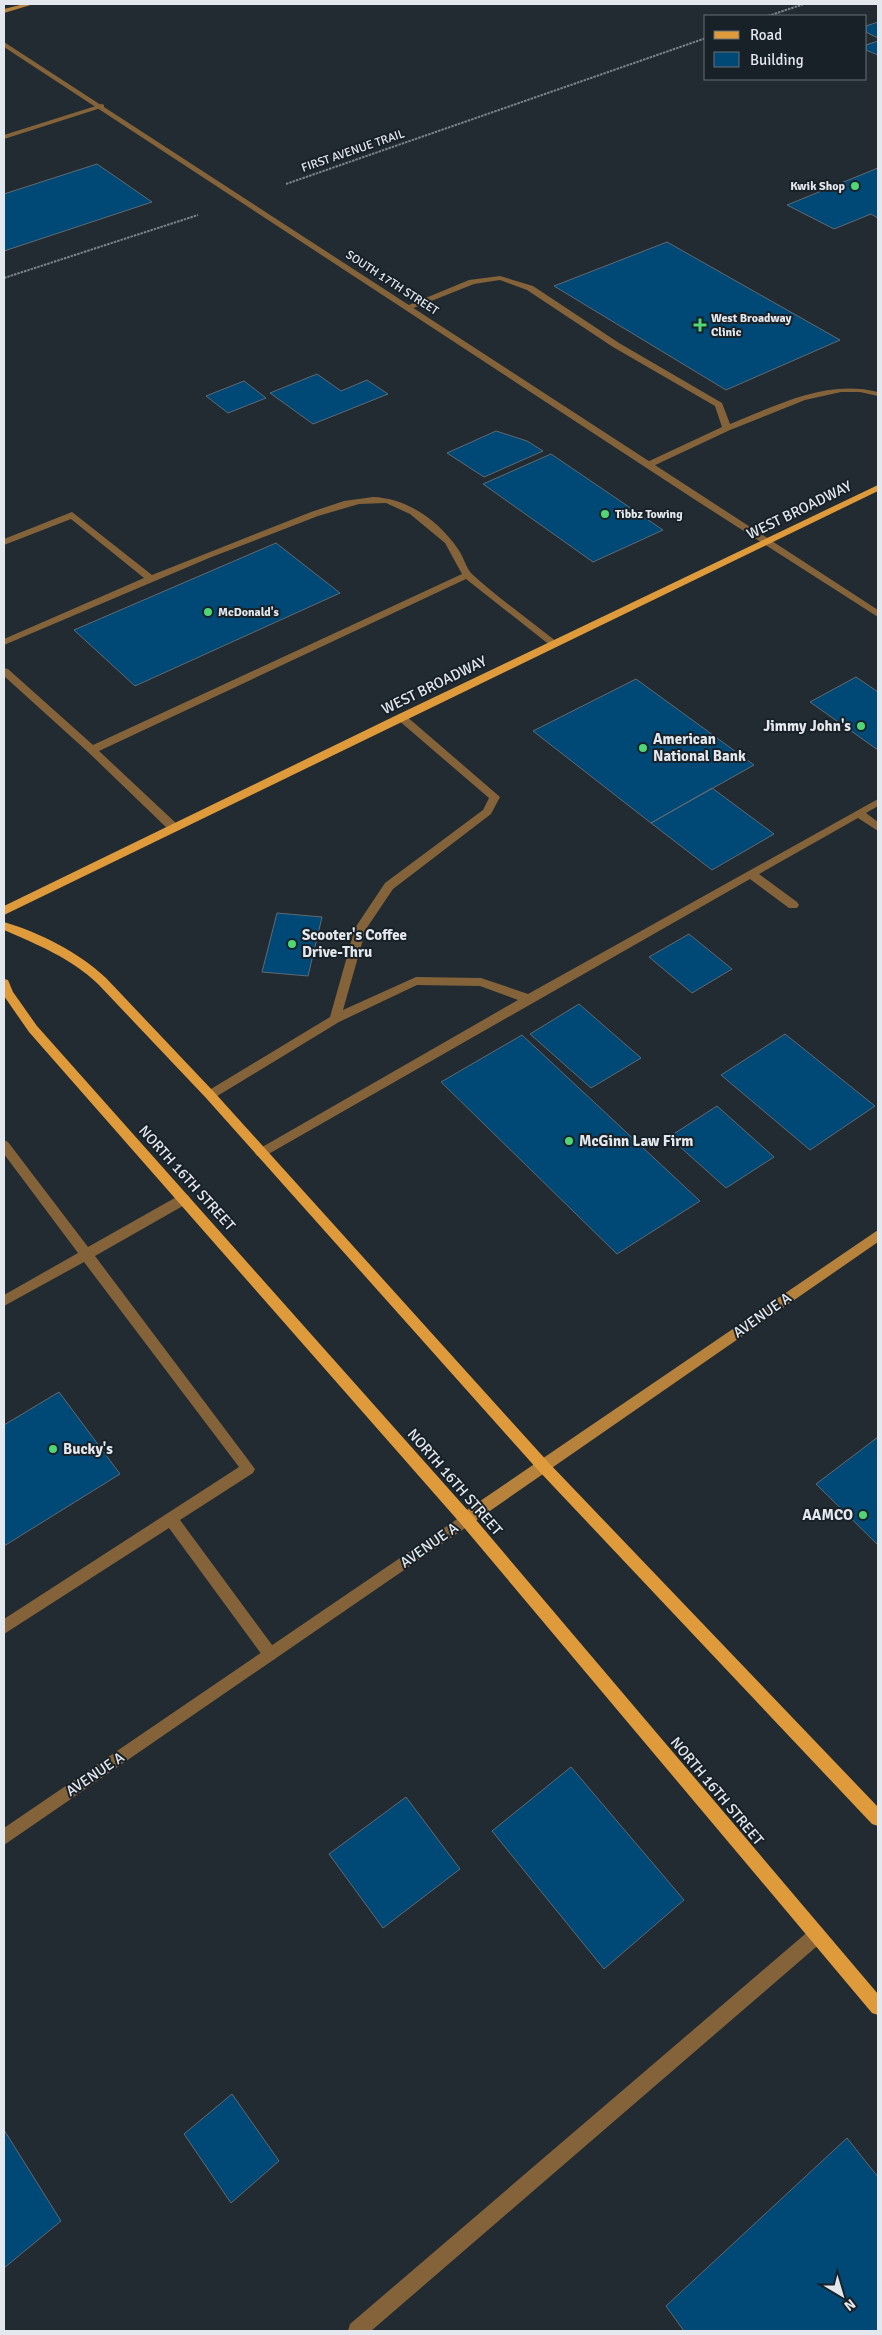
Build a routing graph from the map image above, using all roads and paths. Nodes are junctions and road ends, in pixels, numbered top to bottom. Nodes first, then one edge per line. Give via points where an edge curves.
1 (31, 4) edge
2 (804, 4) edge
3 (4, 11) edge
4 (771, 15) edge
5 (704, 39) edge
6 (4, 44) edge
7 (102, 106) junction
8 (4, 137) edge
9 (243, 199) junction
10 (4, 278) edge
11 (408, 307) junction
12 (878, 394) edge
13 (726, 428) junction
14 (648, 465) junction
15 (878, 488) edge
16 (4, 542) edge
17 (767, 542) junction
18 (467, 575) junction
19 (151, 579) junction
20 (878, 614) edge
21 (4, 642) edge
22 (554, 644) junction
23 (4, 671) edge
24 (401, 717) junction
25 (92, 750) junction
26 (878, 802) edge
27 (859, 813) junction
28 (878, 827) edge
29 (174, 828) junction
30 (751, 874) junction
31 (793, 905) dead end
32 (4, 911) edge
33 (4, 926) edge
34 (4, 983) edge
35 (529, 998) junction
36 (334, 1019) junction
37 (210, 1095) junction
38 (4, 1145) edge
39 (261, 1153) junction
40 (184, 1199) junction
41 (878, 1235) edge
42 (86, 1254) junction
43 (4, 1301) edge
44 (543, 1466) junction
45 (172, 1519) junction
46 (466, 1519) junction
47 (4, 1627) edge
48 (270, 1654) junction
49 (878, 1818) edge
50 (4, 1837) edge
51 (817, 1935) junction
52 (878, 2007) edge
53 (357, 2331) edge

1 - 3 street
2 - 4 path
5 - 9 path, FIRST AVENUE TRAIL
6 - 7 street, SOUTH 17TH STREET
7 - 8 street
7 - 9 street, SOUTH 17TH STREET
9 - 10 path, FIRST AVENUE TRAIL
9 - 11 street, SOUTH 17TH STREET
11 - 13 street via 472,282 500,278 530,288 616,345 718,405
11 - 14 street, SOUTH 17TH STREET
12 - 13 street via 864,388 822,392
13 - 14 street
14 - 17 street, SOUTH 17TH STREET
15 - 17 main road, WEST BROADWAY
16 - 19 street via 72,515
17 - 20 street, SOUTH 17TH STREET
17 - 22 main road, WEST BROADWAY
18 - 19 street via 453,548 427,523 402,505 373,499 343,505 300,520
18 - 22 street
18 - 25 street
19 - 21 street
22 - 24 main road, WEST BROADWAY
23 - 25 street
24 - 29 main road, WEST BROADWAY
24 - 36 street via 496,797 487,812 389,886 361,928
25 - 29 street
26 - 27 street
27 - 28 street
27 - 30 street
29 - 32 main road, WEST BROADWAY
30 - 31 street
30 - 35 street
33 - 37 main road via 52,946 87,967
34 - 40 main road, NORTH 16TH STREET via 33,1029
35 - 36 street via 481,982 416,980
35 - 39 street
36 - 37 street
37 - 39 main road
38 - 42 street
39 - 44 main road
40 - 42 street
40 - 46 main road, NORTH 16TH STREET
41 - 44 street, AVENUE A
42 - 43 street
42 - 45 street via 248,1469
44 - 46 street, AVENUE A
44 - 49 main road
45 - 47 street
45 - 48 street
46 - 48 street, AVENUE A
46 - 51 main road, NORTH 16TH STREET
48 - 50 street, AVENUE A
51 - 52 main road, NORTH 16TH STREET
51 - 53 street

